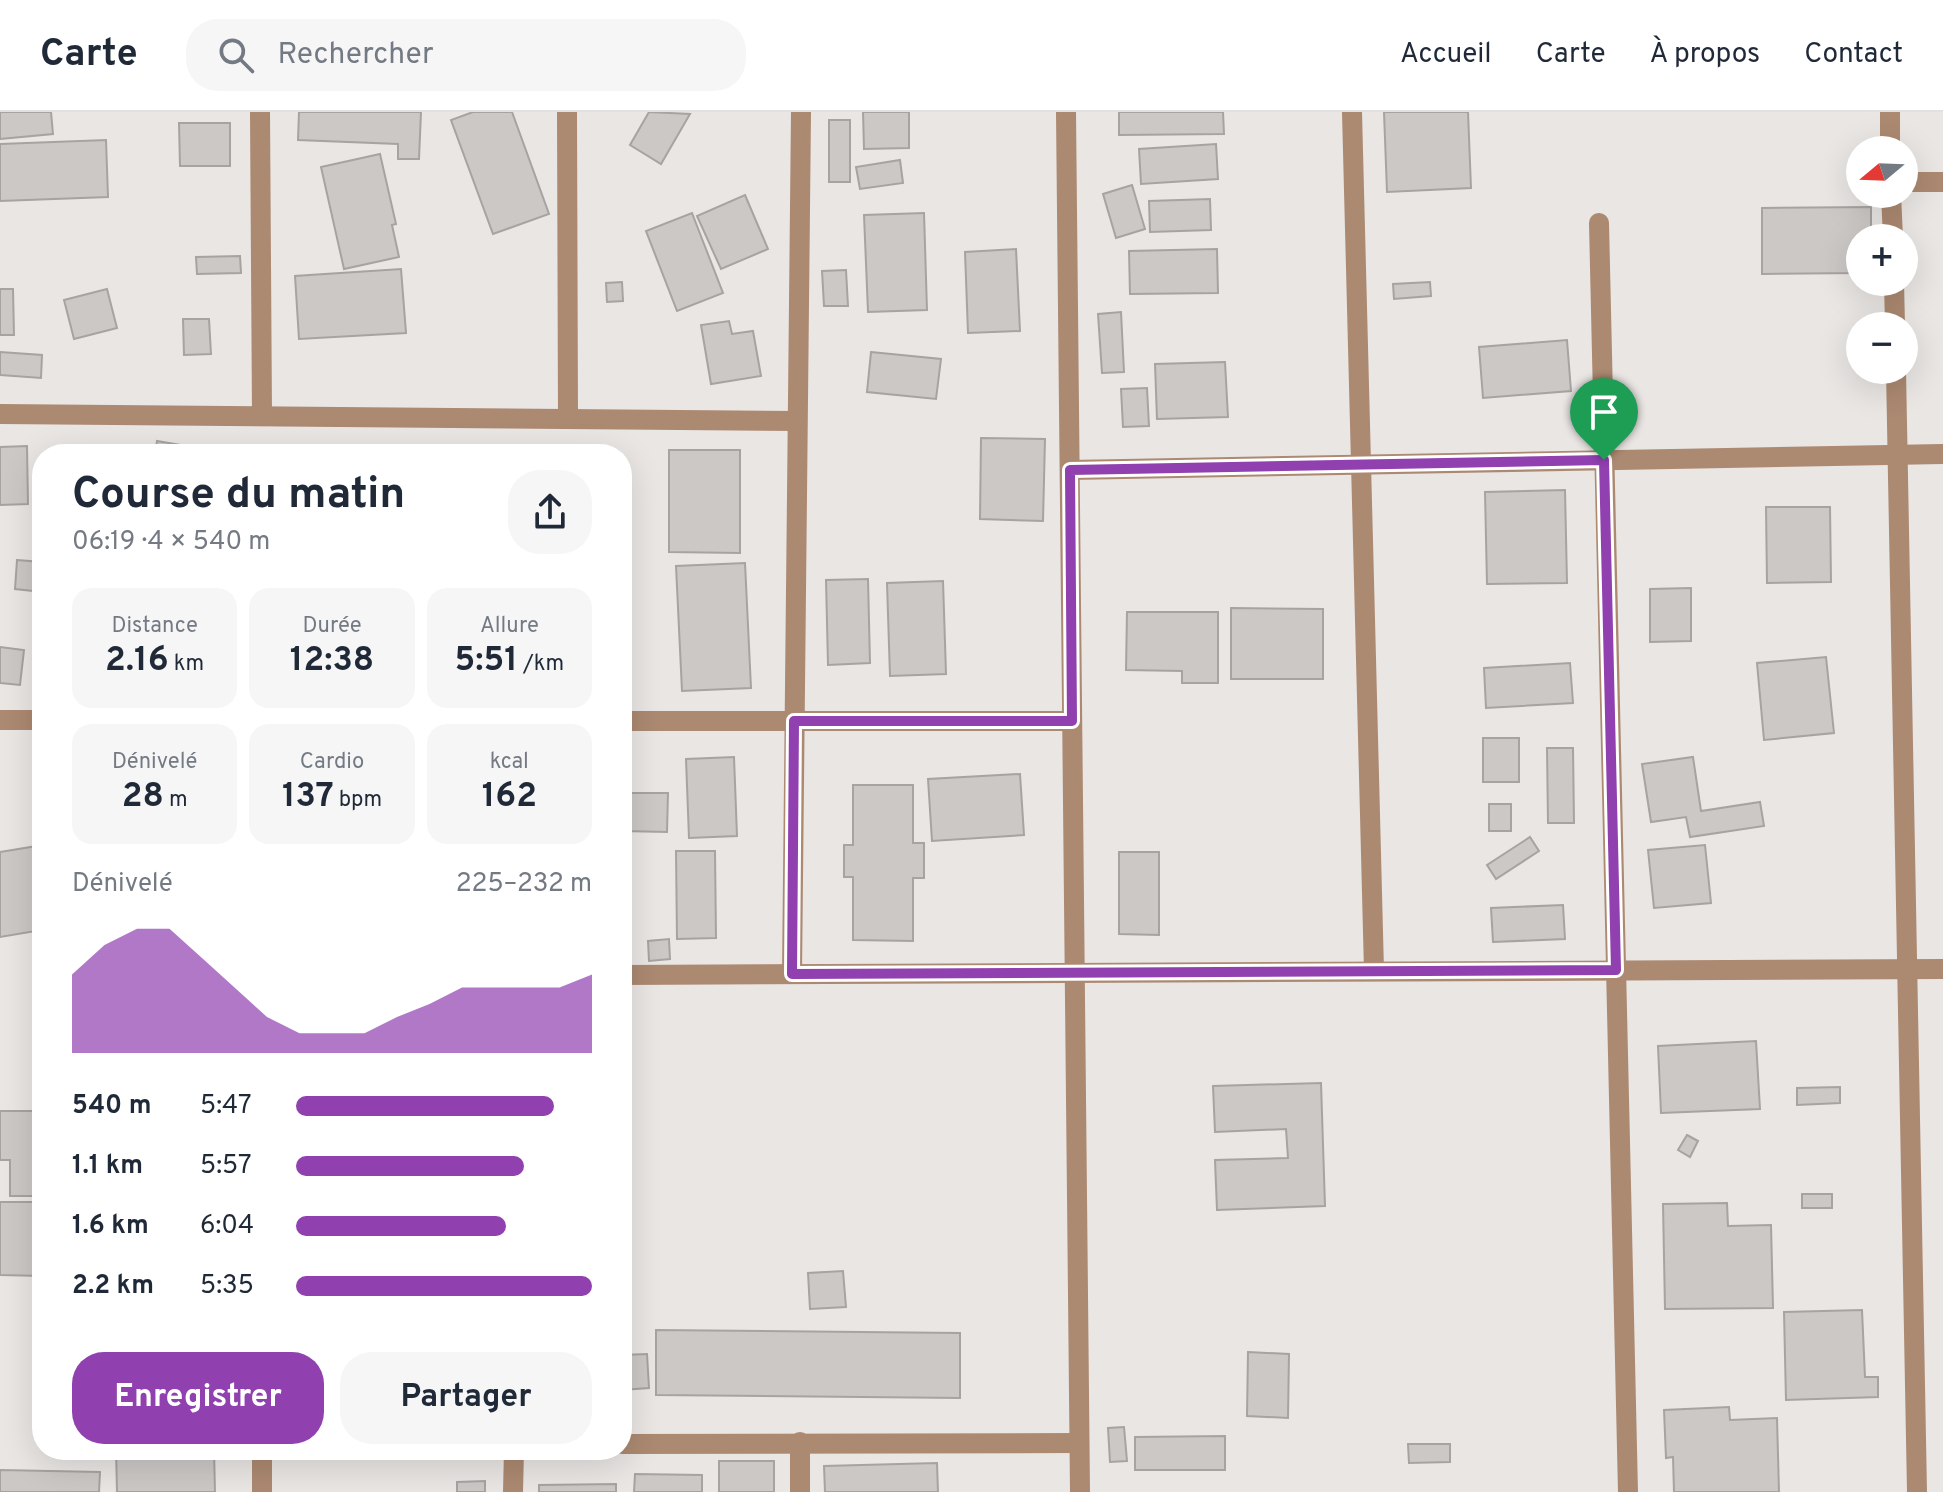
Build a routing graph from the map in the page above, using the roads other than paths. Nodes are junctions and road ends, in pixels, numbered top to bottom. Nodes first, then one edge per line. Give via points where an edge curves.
1 (260, 112) edge
2 (567, 112) edge
3 (801, 112) edge
4 (1066, 112) edge
5 (1352, 112) edge
6 (1890, 112) edge
7 (1890, 136) edge
8 (1918, 182) edge
9 (1943, 182) edge
10 (1599, 223) dead end
11 (1896, 384) edge
12 (0, 414) edge
13 (262, 416) junction
14 (568, 419) junction
15 (797, 421) junction
16 (1943, 454) edge
17 (1899, 455) junction
18 (1604, 460) junction
19 (1361, 465) junction
20 (1070, 470) junction
21 (0, 720) edge
22 (32, 720) edge
23 (632, 721) edge
24 (794, 721) junction
25 (1072, 721) junction
26 (1908, 969) junction
27 (1943, 969) edge
28 (1616, 970) junction
29 (1374, 971) junction
30 (1075, 972) junction
31 (792, 974) junction
32 (632, 975) edge
33 (800, 1442) junction
34 (1079, 1443) junction
35 (632, 1444) edge
36 (262, 1460) edge
37 (514, 1460) edge
38 (262, 1492) edge
39 (513, 1492) edge
40 (800, 1492) edge
41 (1080, 1492) edge
42 (1628, 1492) edge
43 (1917, 1492) edge

1 - 13 street
2 - 14 street
3 - 15 street
4 - 20 street
5 - 19 street
6 - 7 street
8 - 9 street
10 - 18 street
11 - 17 street
12 - 13 street
13 - 14 street
14 - 15 street
15 - 24 street
16 - 17 street
17 - 18 street
17 - 26 street
18 - 19 street
18 - 28 street
19 - 20 street
19 - 29 street
20 - 25 street
21 - 22 street
23 - 24 street
24 - 25 street
24 - 31 street
25 - 30 street
26 - 27 street
26 - 28 street
26 - 43 street
28 - 29 street
28 - 42 street
29 - 30 street
30 - 31 street
30 - 34 street
31 - 32 street
33 - 34 street
33 - 35 street
33 - 40 street
34 - 41 street
36 - 38 street
37 - 39 street

